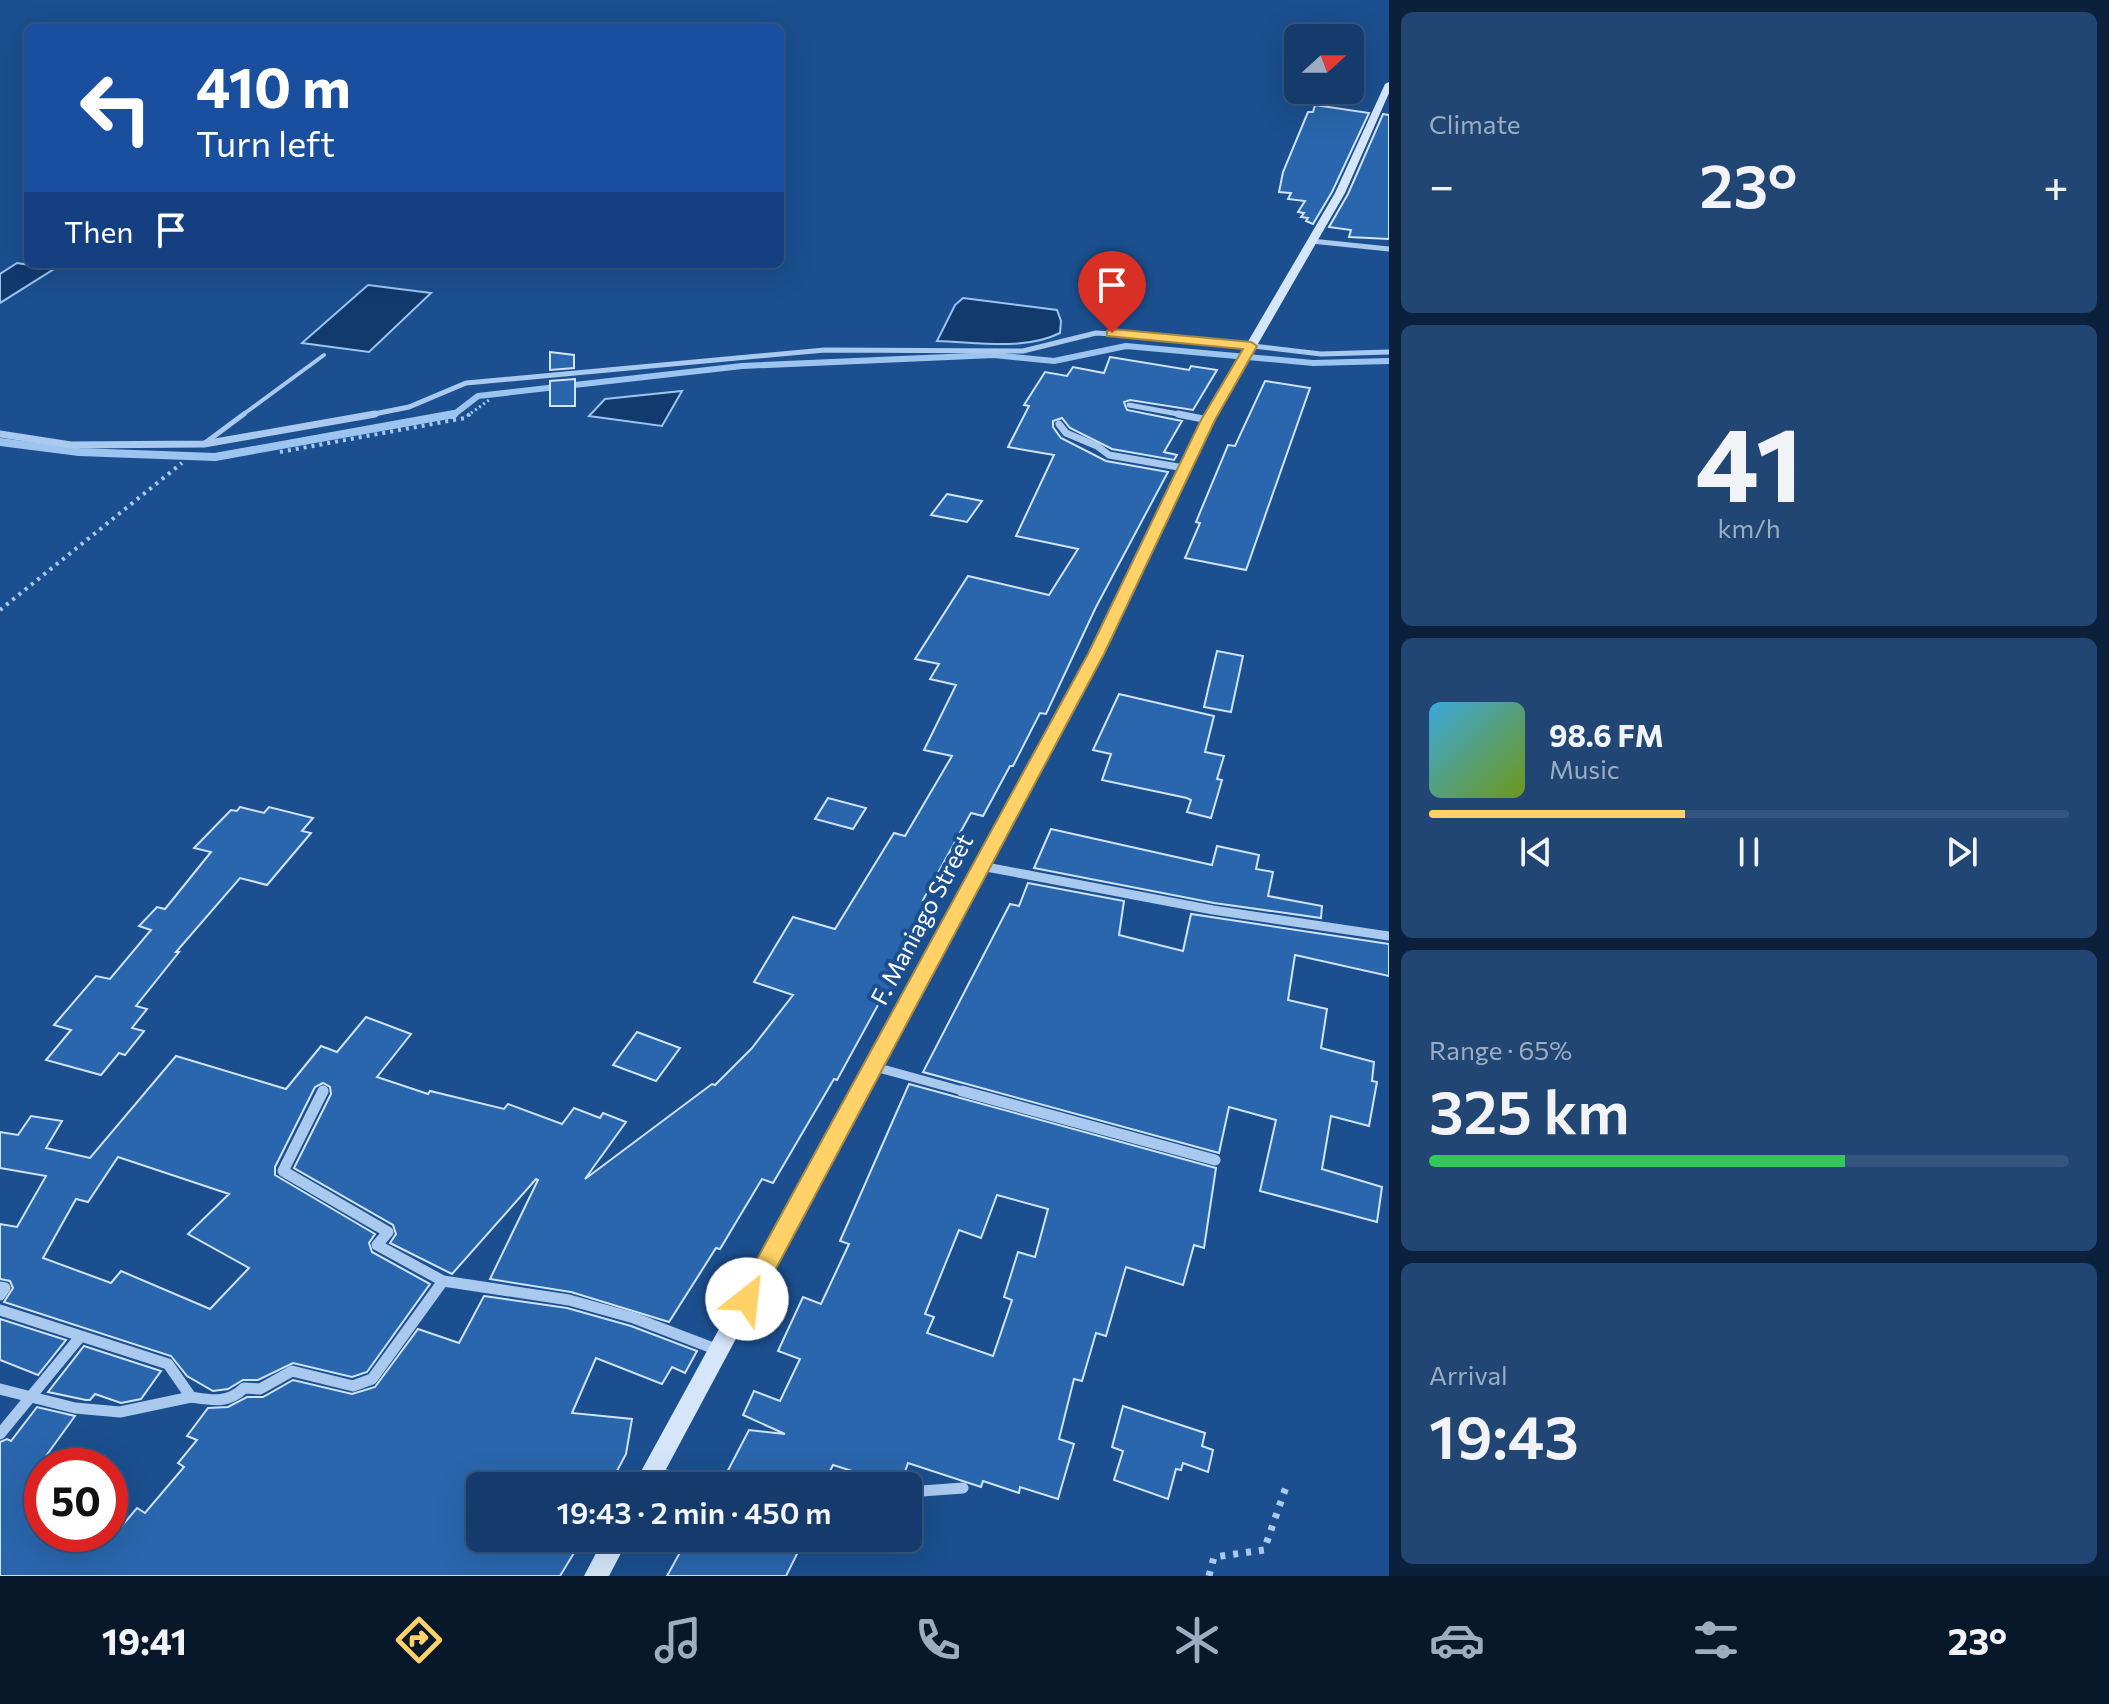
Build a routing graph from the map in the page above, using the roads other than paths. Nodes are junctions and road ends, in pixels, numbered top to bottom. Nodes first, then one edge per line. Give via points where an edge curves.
1 (1389, 84) edge
2 (1311, 241) junction
3 (1389, 249) edge
4 (1250, 348) junction
5 (1389, 352) edge
6 (324, 355) dead end
7 (1129, 405) dead end
8 (1208, 420) junction
9 (1059, 424) dead end
10 (0, 434) edge
11 (204, 444) junction
12 (1184, 468) junction
13 (980, 866) junction
14 (1389, 936) edge
15 (875, 1067) junction
16 (323, 1090) dead end
17 (1215, 1160) dead end
18 (443, 1281) junction
19 (0, 1287) edge
20 (0, 1295) edge
21 (0, 1310) edge
22 (80, 1337) junction
23 (719, 1350) junction
24 (0, 1389) edge
25 (31, 1396) junction
26 (191, 1397) junction
27 (0, 1434) edge
28 (653, 1472) edge
29 (963, 1488) dead end
30 (922, 1491) edge
31 (609, 1552) edge
32 (596, 1576) edge

1 - 2 main road, F. Maniago Street via 1340,193
2 - 3 street
2 - 4 main road, F. Maniago Street
4 - 5 street
4 - 8 main road, F. Maniago Street
4 - 11 street via 1096,333 1023,351 882,348 760,354 451,385 400,410
6 - 11 lane
7 - 8 street
8 - 12 main road, F. Maniago Street
9 - 12 street via 1109,455
10 - 11 street via 71,445
12 - 13 main road, F. Maniago Street via 1096,654
13 - 14 street via 1213,910
13 - 15 main road, F. Maniago Street
15 - 17 street
15 - 23 main road, F. Maniago Street
16 - 18 street via 283,1171 388,1232 377,1245
18 - 23 street via 549,1295 610,1310
18 - 26 street via 372,1379 353,1386 292,1371 260,1389 244,1388 235,1399
19 - 20 street via 5,1288
21 - 22 street
22 - 25 street
22 - 26 street via 168,1364
23 - 28 main road, F. Maniago Street
24 - 25 street
25 - 26 street via 75,1408 120,1412
25 - 27 street
29 - 30 street
31 - 32 main road

